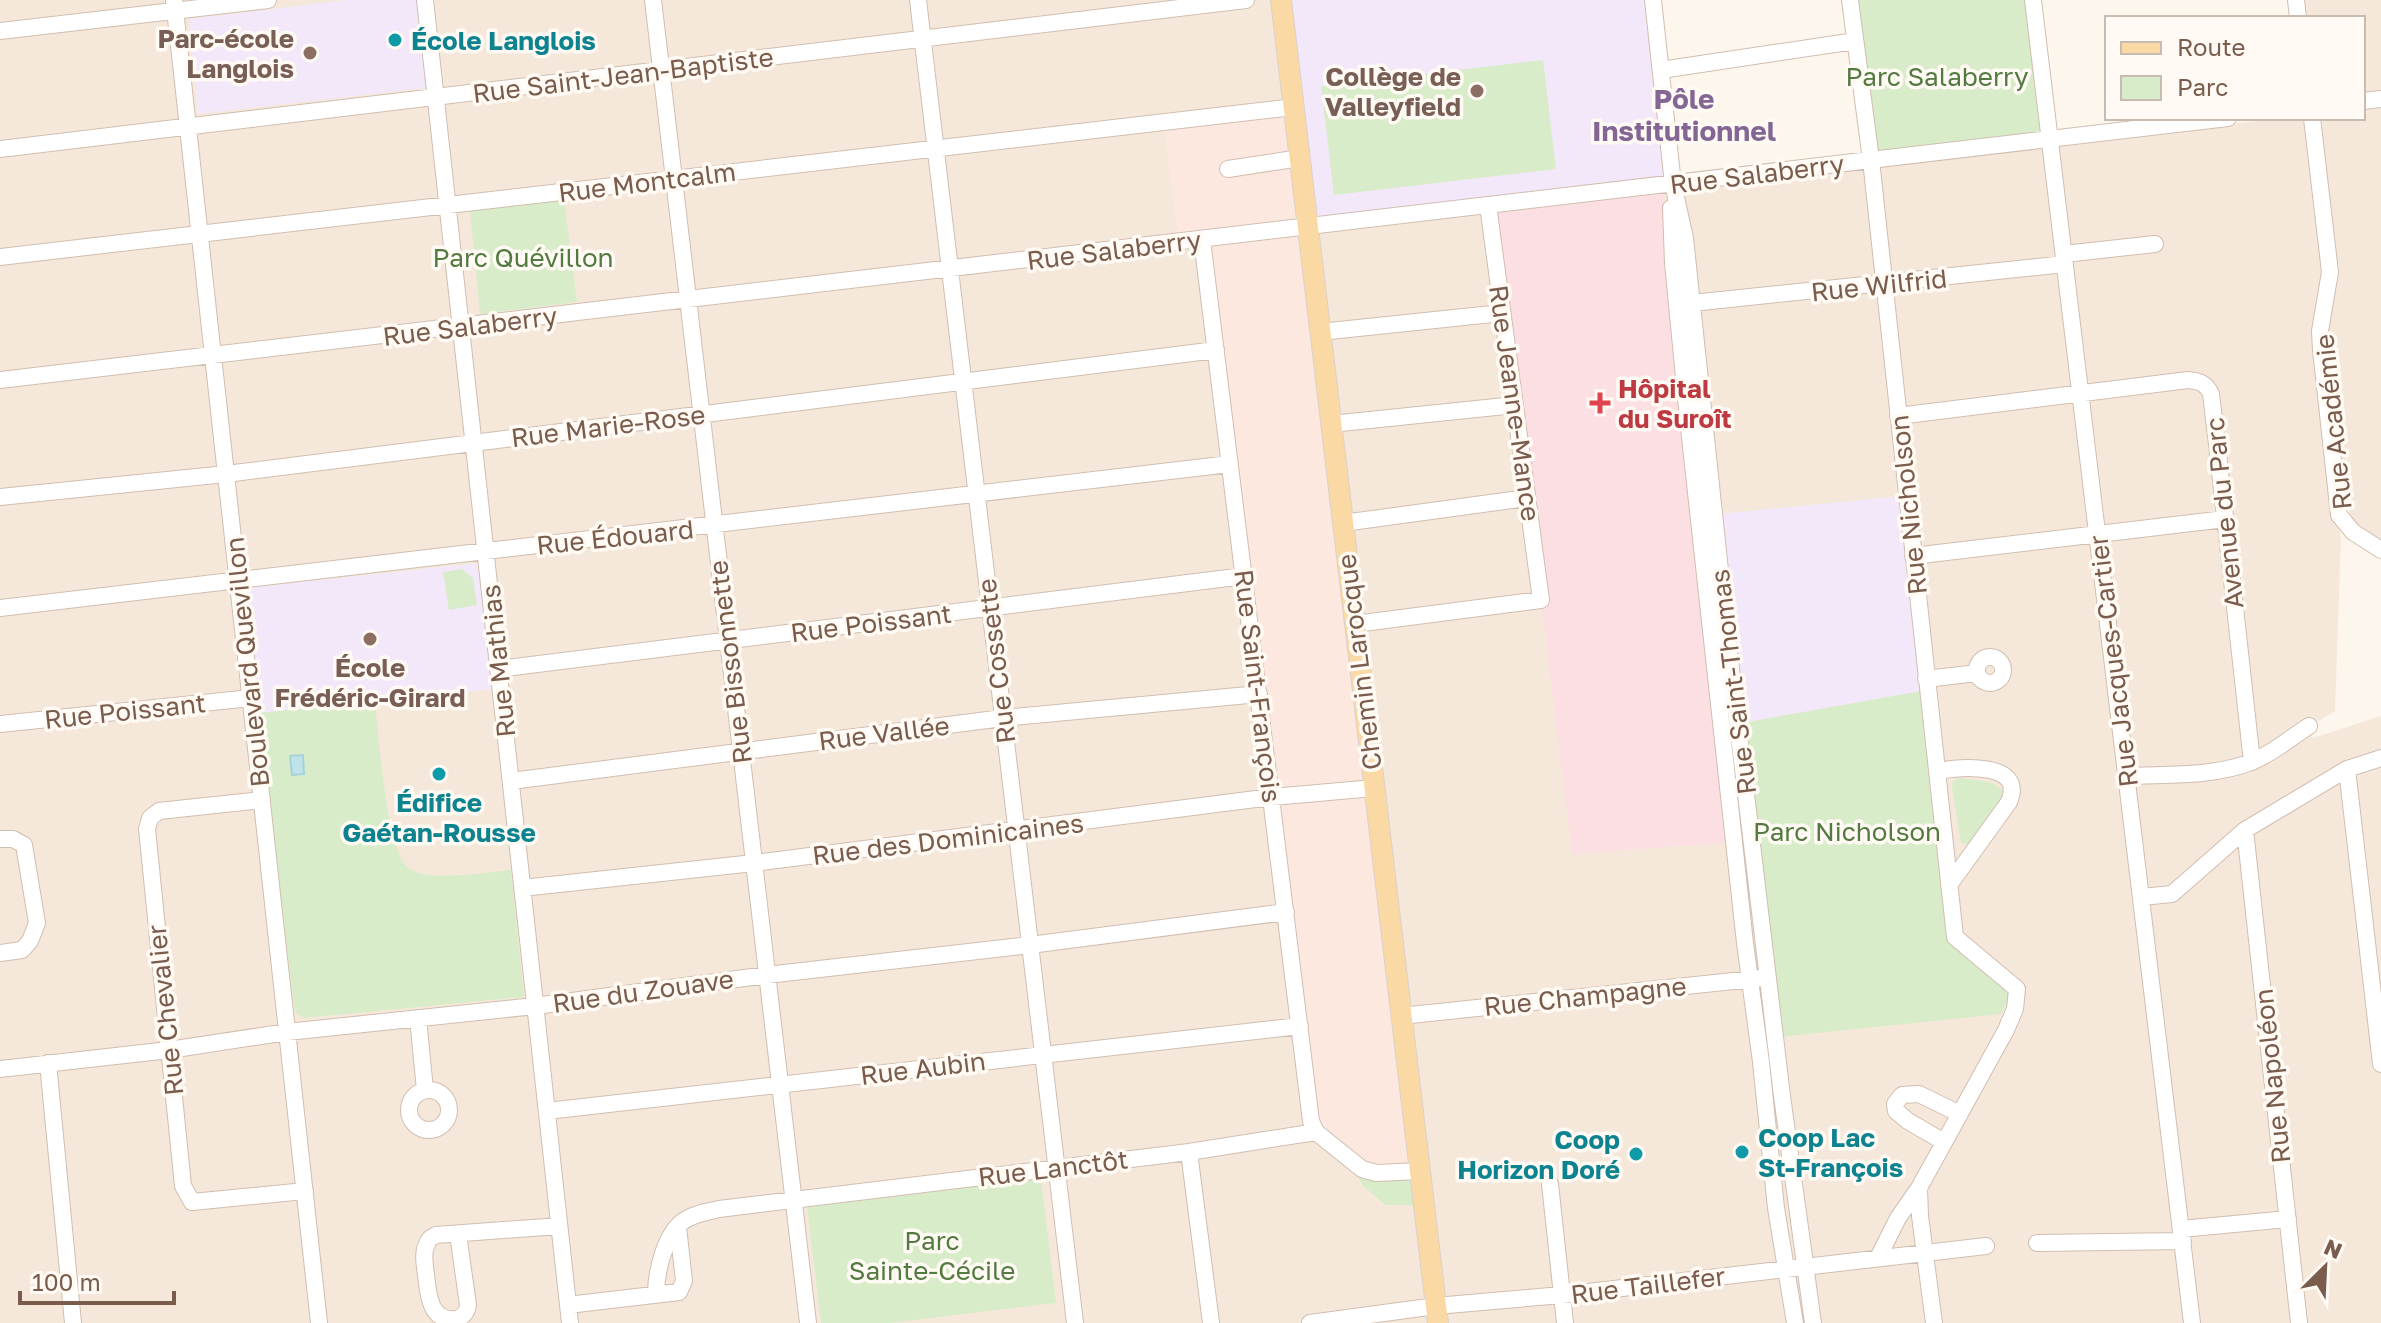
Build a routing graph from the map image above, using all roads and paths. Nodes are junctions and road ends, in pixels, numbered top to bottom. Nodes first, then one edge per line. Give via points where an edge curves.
1 (268, 0) edge
2 (425, 0) edge
3 (653, 0) edge
4 (918, 0) edge
5 (1246, 0) edge
6 (1281, 0) edge
7 (1653, 0) edge
8 (1850, 0) edge
9 (2033, 0) edge
10 (175, 5) edge
11 (0, 31) edge
12 (922, 39) junction
13 (1855, 41) junction
14 (1661, 70) junction
15 (661, 71) junction
16 (436, 98) junction
17 (1294, 107) junction
18 (2212, 120) edge
19 (2312, 120) edge
20 (188, 128) junction
21 (2051, 140) junction
22 (935, 148) junction
23 (0, 149) edge
24 (1300, 158) junction
25 (1871, 160) junction
26 (1228, 169) dead end
27 (674, 179) junction
28 (1673, 184) junction
29 (448, 205) junction
30 (1488, 205) junction
31 (1308, 227) junction
32 (200, 234) junction
33 (1202, 240) junction
34 (2155, 244) dead end
35 (0, 257) edge
36 (2065, 259) junction
37 (950, 269) junction
38 (1884, 285) junction
39 (688, 299) junction
40 (1692, 303) junction
41 (1502, 313) junction
42 (461, 327) junction
43 (1320, 332) junction
44 (1216, 350) junction
45 (213, 356) junction
46 (0, 380) edge
47 (963, 380) junction
48 (2081, 394) junction
49 (1515, 405) junction
50 (702, 414) junction
51 (1898, 416) junction
52 (1331, 424) junction
53 (474, 444) junction
54 (1230, 464) junction
55 (226, 474) junction
56 (977, 495) junction
57 (0, 497) edge
58 (1527, 498) junction
59 (2225, 519) junction
60 (1343, 523) junction
61 (715, 526) junction
62 (2098, 534) junction
63 (2381, 550) edge
64 (486, 551) junction
65 (1913, 556) junction
66 (1244, 576) junction
67 (238, 580) junction
68 (0, 608) edge
69 (990, 609) junction
70 (1355, 624) junction
71 (728, 639) junction
72 (498, 669) junction
73 (1977, 673) dead end
74 (1926, 679) junction
75 (1259, 694) junction
76 (251, 698) junction
77 (1003, 718) junction
78 (0, 724) edge
79 (1730, 726) junction
80 (2309, 726) dead end
81 (741, 750) junction
82 (2381, 758) edge
83 (2252, 762) junction
84 (2347, 769) junction
85 (1938, 771) junction
86 (2127, 776) junction
87 (511, 781) junction
88 (1374, 788) junction
89 (1272, 797) junction
90 (262, 800) junction
91 (2245, 830) junction
92 (1017, 831) junction
93 (0, 839) edge
94 (754, 863) junction
95 (1949, 885) junction
96 (522, 888) junction
97 (2142, 897) junction
98 (1286, 912) junction
99 (1030, 945) junction
100 (0, 953) edge
101 (767, 975) junction
102 (1768, 977) junction
103 (1751, 979) junction
104 (535, 1006) junction
105 (1401, 1016) junction
106 (418, 1018) junction
107 (1300, 1026) junction
108 (287, 1032) junction
109 (169, 1050) junction
110 (1043, 1054) junction
111 (48, 1063) junction
112 (2381, 1064) edge
113 (0, 1069) edge
114 (780, 1084) junction
115 (425, 1090) dead end
116 (547, 1111) junction
117 (1960, 1114) junction
118 (1316, 1132) junction
119 (1944, 1142) junction
120 (1189, 1152) junction
121 (1057, 1168) junction
122 (1420, 1171) junction
123 (1550, 1184) dead end
124 (1919, 1188) junction
125 (305, 1191) junction
126 (793, 1198) junction
127 (2288, 1219) junction
128 (559, 1226) junction
129 (678, 1227) junction
130 (458, 1234) junction
131 (2182, 1235) junction
132 (2037, 1243) dead end
133 (1986, 1246) dead end
134 (1925, 1253) junction
135 (1878, 1258) junction
136 (1806, 1267) junction
137 (1787, 1270) junction
138 (656, 1294) junction
139 (1562, 1295) junction
140 (568, 1305) junction
141 (1437, 1314) edge
142 (73, 1323) edge
143 (319, 1323) edge
144 (570, 1323) edge
145 (808, 1323) edge
146 (1075, 1323) edge
147 (1211, 1323) edge
148 (1310, 1323) edge
149 (1565, 1323) edge
150 (1795, 1323) edge
151 (1813, 1323) edge
152 (1934, 1323) edge
153 (2192, 1323) edge
154 (2299, 1323) edge

1 - 10 street
2 - 16 street, Rue Mathias
3 - 15 street, Rue Bissonnette
4 - 12 street, Rue Cossette
5 - 12 street, Rue Saint-Jean-Baptiste
6 - 17 main road, Chemin Larocque
7 - 14 street, Rue Saint-Thomas
8 - 13 street, Rue Nicholson
9 - 21 street, Rue Jacques-Cartier
10 - 11 street
10 - 20 street, Boulevard Quevillon
12 - 15 street, Rue Saint-Jean-Baptiste
12 - 22 street, Rue Cossette
13 - 14 street
13 - 25 street, Rue Nicholson
14 - 28 street, Rue Saint-Thomas
15 - 16 street, Rue Saint-Jean-Baptiste
15 - 27 street, Rue Bissonnette
16 - 20 street, Rue Saint-Jean-Baptiste
16 - 29 street, Rue Mathias
17 - 22 street, Rue Montcalm
17 - 24 main road, Chemin Larocque
18 - 21 street, Rue Salaberry
19 - 63 street, Rue Académie via 2330,272 2320,331 2339,515 2353,532
20 - 23 street, Rue Saint-Jean-Baptiste
20 - 32 street, Boulevard Quevillon
21 - 25 street, Rue Salaberry
21 - 36 street, Rue Jacques-Cartier
22 - 27 street, Rue Montcalm
22 - 37 street, Rue Cossette
24 - 26 street
24 - 31 main road, Chemin Larocque
25 - 28 street, Rue Salaberry
25 - 38 street, Rue Nicholson
27 - 29 street, Rue Montcalm
27 - 39 street, Rue Bissonnette
28 - 30 street, Rue Salaberry
28 - 40 street, Rue Saint-Thomas
28 - 79 street, Rue Saint-Thomas via 1674,274
29 - 32 street, Rue Montcalm
29 - 42 street, Rue Mathias
30 - 31 street, Rue Salaberry
30 - 41 street, Rue Jeanne-Mance
31 - 33 street, Rue Salaberry
31 - 43 main road, Chemin Larocque
32 - 35 street, Rue Montcalm
32 - 45 street, Boulevard Quevillon
33 - 37 street, Rue Salaberry
33 - 44 street, Rue Saint-François
34 - 36 street, Rue Wilfrid
36 - 38 street, Rue Wilfrid
36 - 48 street, Rue Jacques-Cartier
37 - 39 street, Rue Salaberry
37 - 47 street, Rue Cossette
38 - 40 street, Rue Wilfrid
38 - 51 street, Rue Nicholson
39 - 42 street, Rue Salaberry
39 - 50 street, Rue Bissonnette
40 - 79 street, Rue Saint-Thomas
41 - 43 street
41 - 49 street, Rue Jeanne-Mance
42 - 45 street, Rue Salaberry
42 - 53 street, Rue Mathias
43 - 52 main road, Chemin Larocque
44 - 47 street, Rue Marie-Rose
44 - 54 street, Rue Saint-François
45 - 46 street, Rue Salaberry
45 - 55 street, Boulevard Quevillon
47 - 50 street, Rue Marie-Rose
47 - 56 street, Rue Cossette
48 - 51 street, Avenue du Parc
48 - 59 street, Avenue du Parc via 2188,380 2208,386
48 - 62 street, Rue Jacques-Cartier
49 - 52 street
49 - 58 street, Rue Jeanne-Mance
50 - 53 street, Rue Marie-Rose
50 - 61 street, Rue Bissonnette
51 - 65 street, Rue Nicholson
52 - 60 main road, Chemin Larocque
53 - 55 street, Rue Marie-Rose
53 - 64 street, Rue Mathias
54 - 56 street, Rue Édouard
54 - 66 street, Rue Saint-François
55 - 57 street, Rue Marie-Rose
55 - 67 street, Boulevard Quevillon
56 - 61 street, Rue Édouard
56 - 69 street, Rue Cossette
58 - 60 street
58 - 70 street, Rue Jeanne-Mance via 1541,600
59 - 62 street
59 - 83 street, Avenue du Parc
60 - 70 main road, Chemin Larocque
61 - 64 street, Rue Édouard
61 - 71 street, Rue Bissonnette
62 - 65 street
62 - 86 street, Rue Jacques-Cartier
64 - 67 street, Rue Édouard
64 - 72 street, Rue Mathias
65 - 74 street, Rue Nicholson
66 - 69 street, Rue Poissant
66 - 75 street, Rue Saint-François
67 - 68 street, Rue Édouard
67 - 76 street, Boulevard Quevillon
69 - 71 street, Rue Poissant
69 - 77 street, Rue Cossette
70 - 88 main road, Chemin Larocque
71 - 72 street, Rue Poissant
71 - 81 street, Rue Bissonnette
72 - 87 street, Rue Mathias
73 - 74 street
74 - 85 street, Rue Nicholson
75 - 77 street, Rue Vallée
75 - 89 street, Rue Saint-François
76 - 78 street, Rue Poissant
76 - 90 street, Boulevard Quevillon
77 - 81 street, Rue Vallée
77 - 92 street, Rue Cossette
79 - 102 street, Rue Saint-Thomas
79 - 103 street, Rue Saint-Thomas
80 - 83 street
81 - 87 street, Rue Vallée
81 - 94 street, Rue Bissonnette
82 - 84 street
83 - 86 street via 2217,771
84 - 91 street
84 - 112 street
85 - 95 street, Rue Nicholson
85 - 95 street via 1990,769 2003,776 2013,793
86 - 97 street, Rue Jacques-Cartier
87 - 96 street, Rue Mathias
88 - 89 street, Rue des Dominicaines
88 - 105 main road, Chemin Larocque
89 - 92 street, Rue des Dominicaines
89 - 98 street, Rue Saint-François
90 - 108 street, Boulevard Quevillon
90 - 109 street, Rue Chevalier via 159,811 150,818
91 - 97 street via 2172,894
91 - 127 street, Rue Napoléon
92 - 94 street, Rue des Dominicaines
92 - 99 street, Rue Cossette
93 - 100 street via 24,845 37,923 22,950
94 - 96 street, Rue des Dominicaines
94 - 101 street, Rue Bissonnette
95 - 117 street, Rue Nicholson via 1958,942 2017,989 2015,1009
96 - 104 street, Rue Mathias
97 - 131 street, Rue Jacques-Cartier
98 - 99 street, Rue du Zouave
98 - 107 street, Rue Saint-François
99 - 101 street, Rue du Zouave
99 - 110 street, Rue Cossette
101 - 104 street, Rue du Zouave
101 - 114 street, Rue Bissonnette
102 - 103 street, Rue Champagne
102 - 136 street, Rue Saint-Thomas
103 - 105 street, Rue Champagne
103 - 137 street, Rue Saint-Thomas
104 - 106 street, Rue du Zouave
104 - 116 street, Rue Mathias
105 - 122 main road, Chemin Larocque
106 - 108 street, Rue du Zouave
106 - 115 street
107 - 110 street, Rue Aubin
107 - 118 street, Rue Saint-François
108 - 109 street, Rue du Zouave
108 - 125 street, Boulevard Quevillon
109 - 111 street, Rue du Zouave
109 - 125 street, Rue Chevalier via 183,1186 192,1202
110 - 114 street, Rue Aubin
110 - 121 street, Rue Cossette
111 - 113 street, Rue du Zouave
111 - 142 street
114 - 116 street, Rue Aubin
114 - 126 street, Rue Bissonnette
116 - 128 street, Rue Mathias
117 - 119 street
117 - 119 street via 1919,1094 1897,1100 1900,1114
118 - 120 street, Rue Lanctôt
118 - 122 street via 1362,1169
119 - 124 street
120 - 121 street, Rue Lanctôt
120 - 147 street
121 - 126 street, Rue Lanctôt
121 - 146 street, Rue Cossette
122 - 141 main road, Chemin Larocque
123 - 139 street
124 - 134 street
124 - 135 street
125 - 143 street, Boulevard Quevillon
126 - 129 street, Rue Lanctôt via 691,1216
126 - 145 street, Rue Bissonnette
127 - 131 street
127 - 154 street, Rue Napoléon
128 - 130 street
128 - 140 street, Rue Mathias
129 - 138 street via 656,1278
129 - 138 street via 684,1281 679,1292
130 - 130 street via 436,1235 424,1252 431,1308 447,1320 461,1316 468,1305
131 - 132 street
131 - 153 street, Rue Jacques-Cartier
133 - 134 street, Rue Taillefer
134 - 135 street, Rue Taillefer
134 - 152 street
135 - 136 street, Rue Taillefer
136 - 137 street, Rue Taillefer
136 - 151 street, Rue Saint-Thomas
137 - 139 street, Rue Taillefer
137 - 150 street, Rue Saint-Thomas
138 - 140 street
139 - 141 street, Rue Taillefer
139 - 149 street
140 - 144 street, Rue Mathias
141 - 148 street, Rue Taillefer

